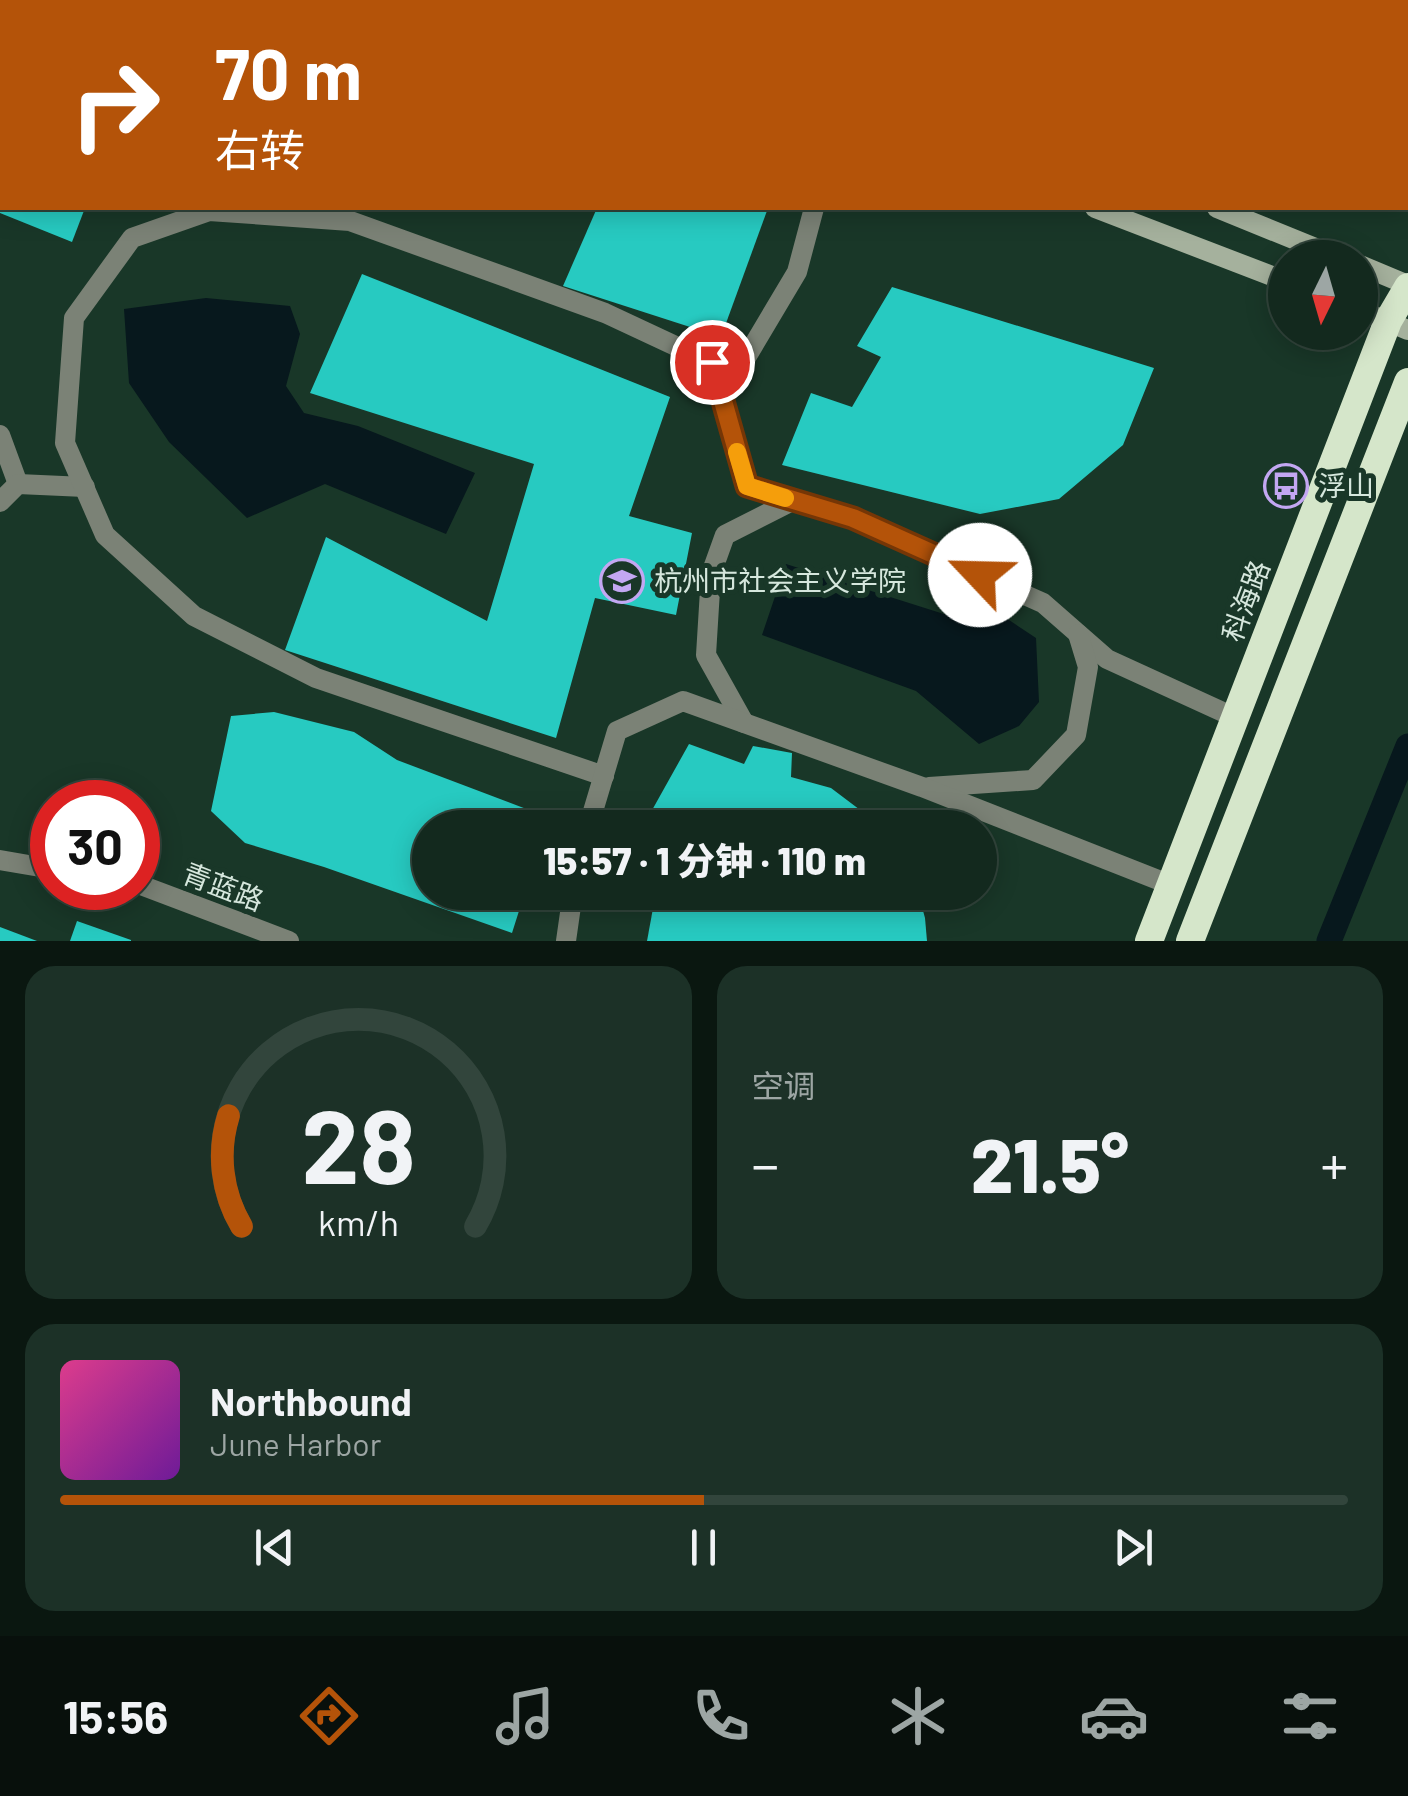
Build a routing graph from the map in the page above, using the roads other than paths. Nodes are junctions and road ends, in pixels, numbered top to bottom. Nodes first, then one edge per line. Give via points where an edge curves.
1 (813, 210) edge
2 (1100, 210) edge
3 (1222, 210) edge
4 (1296, 240) edge
5 (1268, 274) edge
6 (1378, 274) edge
7 (1408, 286) edge
8 (1398, 326) edge
9 (1408, 382) edge
10 (722, 398) junction
11 (0, 435) edge
12 (18, 484) junction
13 (85, 487) junction
14 (794, 500) junction
15 (0, 502) edge
16 (1078, 634) junction
17 (1236, 718) junction
18 (744, 723) junction
19 (604, 776) junction
20 (922, 787) junction
21 (594, 810) edge
22 (0, 860) edge
23 (30, 865) edge
24 (1171, 885) junction
25 (160, 892) edge
26 (570, 910) edge
27 (289, 941) edge
28 (566, 941) edge
29 (1149, 941) edge
30 (1190, 941) edge

1 - 10 street via 797,272
2 - 5 main road
3 - 4 main road
6 - 7 main road
7 - 8 highway, 科海路
8 - 17 highway, 科海路
9 - 30 highway
10 - 13 street via 712,362 604,313 350,221 208,211 132,238 74,318 66,443
10 - 14 street via 747,486
11 - 12 street
12 - 13 street
12 - 15 street
13 - 19 street via 105,534 194,616 316,678
14 - 16 street via 853,518 1043,603
14 - 18 street via 725,535 711,574 706,655
16 - 17 street via 1106,659
16 - 20 street via 1088,667 1076,735 1033,780
17 - 24 highway, 科海路
18 - 19 street via 683,702 617,732
18 - 20 street
19 - 21 street
20 - 24 street
22 - 23 street
24 - 29 highway, 科海路
25 - 27 street, 青蓝路
26 - 28 street

